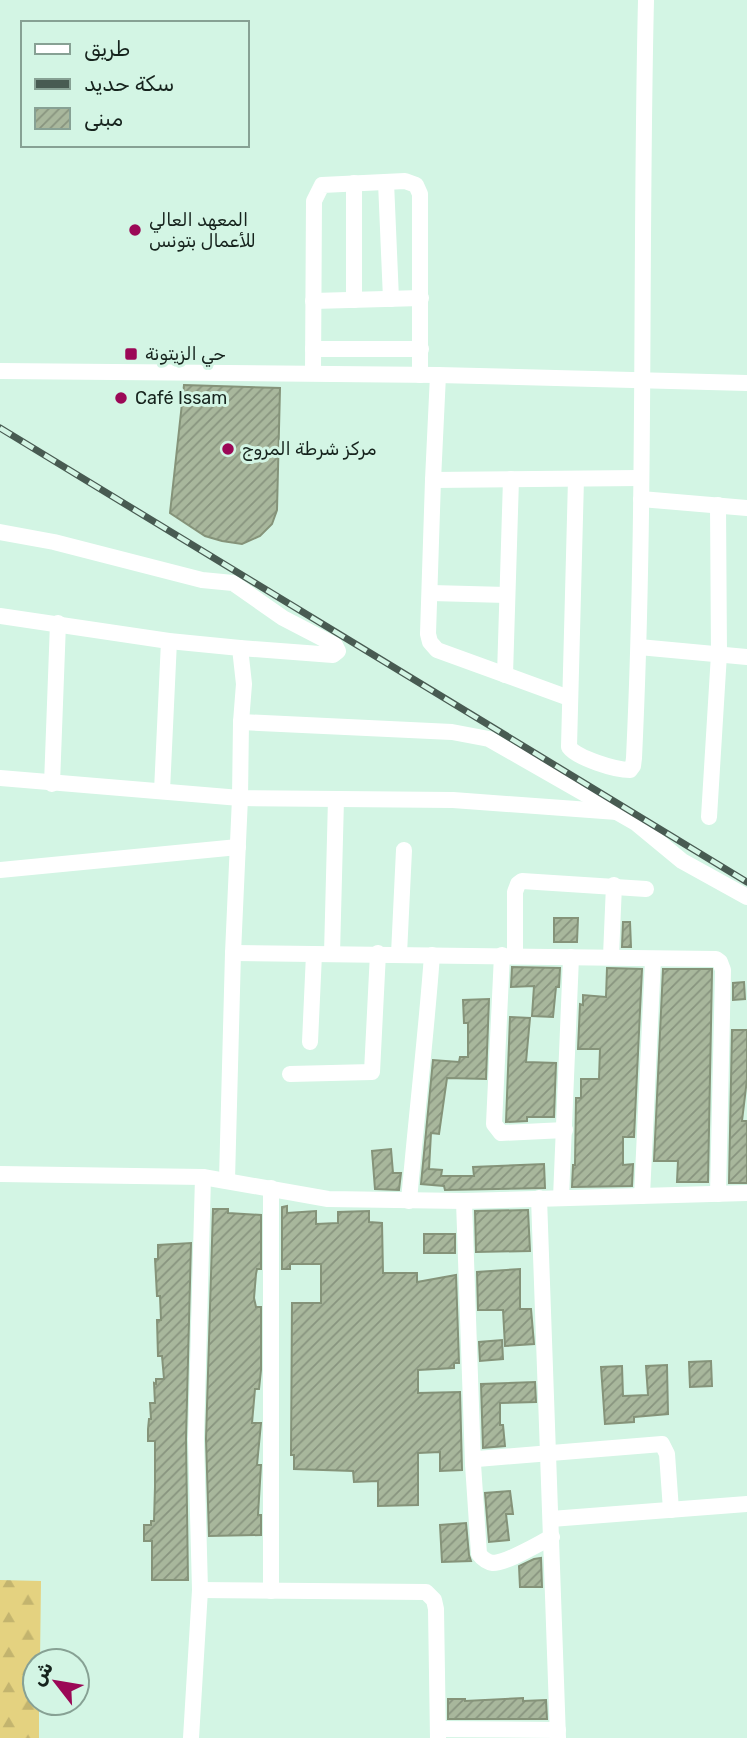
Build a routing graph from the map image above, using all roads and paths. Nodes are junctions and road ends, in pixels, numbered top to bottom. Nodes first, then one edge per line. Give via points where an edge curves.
1 (646, 0) edge
2 (386, 182) junction
3 (354, 183) junction
4 (421, 298) junction
5 (391, 299) junction
6 (313, 300) junction
7 (354, 300) junction
8 (313, 349) junction
9 (421, 349) junction
10 (0, 371) edge
11 (313, 373) junction
12 (420, 374) junction
13 (438, 375) junction
14 (641, 382) junction
15 (747, 383) edge
16 (640, 478) junction
17 (576, 479) junction
18 (433, 480) junction
19 (511, 480) junction
20 (641, 499) junction
21 (718, 505) junction
22 (747, 508) edge
23 (0, 532) edge
24 (431, 593) junction
25 (507, 595) junction
26 (0, 616) edge
27 (58, 623) junction
28 (169, 641) junction
29 (639, 647) junction
30 (240, 648) junction
31 (719, 654) junction
32 (747, 657) edge
33 (505, 675) junction
34 (569, 698) junction
35 (241, 722) junction
36 (0, 778) edge
37 (52, 784) junction
38 (162, 791) junction
39 (240, 799) junction
40 (336, 799) junction
41 (617, 812) junction
42 (709, 817) dead end
43 (238, 847) junction
44 (404, 850) dead end
45 (0, 870) edge
46 (614, 885) junction
47 (646, 889) dead end
48 (747, 897) edge
49 (233, 953) junction
50 (378, 953) junction
51 (314, 954) junction
52 (332, 954) junction
53 (399, 954) junction
54 (432, 955) junction
55 (508, 955) junction
56 (611, 956) junction
57 (571, 957) junction
58 (653, 959) junction
59 (310, 1042) dead end
60 (290, 1074) dead end
61 (565, 1130) junction
62 (0, 1174) edge
63 (203, 1177) junction
64 (227, 1180) junction
65 (271, 1188) junction
66 (747, 1193) edge
67 (718, 1194) junction
68 (642, 1196) junction
69 (539, 1198) junction
70 (561, 1198) junction
71 (409, 1201) junction
72 (464, 1201) junction
73 (549, 1452) junction
74 (473, 1464) junction
75 (747, 1504) edge
76 (671, 1510) junction
77 (551, 1519) junction
78 (552, 1538) junction
79 (200, 1590) junction
80 (271, 1591) junction
81 (438, 1734) edge
82 (558, 1734) edge
83 (191, 1738) edge

1 - 14 street
2 - 3 street
2 - 4 street via 405,181 416,185 420,194
2 - 5 street
3 - 6 street via 322,185 317,192
3 - 7 street
4 - 5 street
4 - 9 street
5 - 7 street
6 - 7 street
6 - 8 street
8 - 9 street
8 - 11 street
9 - 12 street
10 - 11 street
11 - 12 street
12 - 13 street
13 - 14 street
13 - 18 street
14 - 15 street
14 - 16 street
16 - 17 street
16 - 20 street
17 - 19 street
17 - 34 street
18 - 19 street
18 - 24 street
19 - 25 street
20 - 21 street
20 - 29 street
21 - 22 street
21 - 31 street
23 - 30 street via 202,580 233,583 338,651 332,655
24 - 25 street
24 - 33 street via 428,634 437,650
25 - 33 street
26 - 27 street
27 - 28 street
27 - 37 street
28 - 30 street
28 - 38 street
29 - 31 street
29 - 34 street via 630,770 571,751
30 - 35 street via 244,684
31 - 32 street
31 - 42 street
33 - 34 street
35 - 39 street
35 - 41 street via 478,736
36 - 37 street
37 - 38 street
38 - 39 street
39 - 40 street
39 - 43 street
40 - 41 street via 453,800
40 - 52 street
41 - 48 street via 682,861
43 - 45 street
43 - 49 street
44 - 53 street
46 - 47 street
46 - 55 street via 518,884
46 - 56 street
49 - 51 street
49 - 64 street
50 - 52 street
50 - 53 street
50 - 60 street via 372,1072
51 - 52 street
51 - 59 street
53 - 54 street
54 - 55 street
54 - 71 street
55 - 57 street
55 - 61 street via 494,1124 502,1133
56 - 57 street
56 - 58 street
57 - 61 street
58 - 67 street via 716,959 722,966
58 - 68 street
61 - 70 street
62 - 63 street
63 - 64 street
63 - 79 street via 196,1439
64 - 65 street
65 - 71 street via 327,1199
65 - 80 street
66 - 67 street
67 - 68 street
68 - 70 street
69 - 70 street
69 - 72 street
69 - 73 street
71 - 72 street
72 - 74 street
73 - 74 street
73 - 76 street via 662,1444 667,1454
73 - 77 street
74 - 78 street via 483,1560 493,1563
75 - 76 street
76 - 77 street
77 - 78 street
78 - 82 street
79 - 80 street
79 - 83 street
80 - 81 street via 426,1592 436,1609
81 - 82 street

